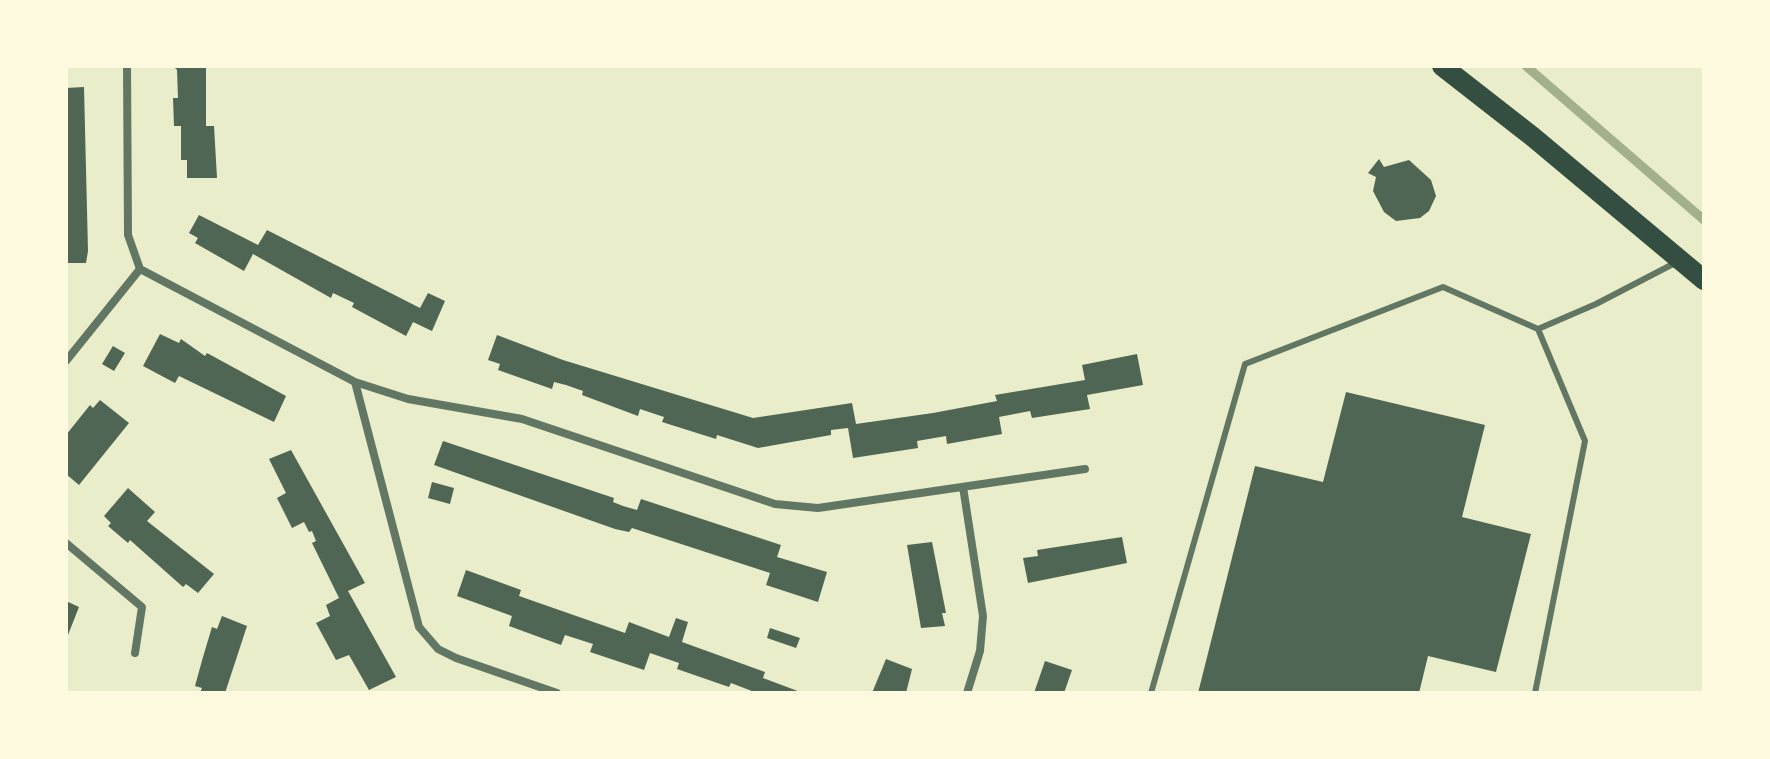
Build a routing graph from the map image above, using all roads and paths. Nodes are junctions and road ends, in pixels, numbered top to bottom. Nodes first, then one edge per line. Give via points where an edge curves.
1 (127, 66) edge
2 (1442, 66) edge
3 (1680, 260) junction
4 (140, 269) junction
5 (1704, 280) edge
6 (1538, 329) junction
7 (66, 361) edge
8 (355, 382) junction
9 (1085, 469) dead end
10 (963, 487) junction
11 (66, 543) edge
12 (135, 653) dead end
13 (557, 693) edge
14 (967, 693) edge
15 (1151, 693) edge
16 (1535, 693) edge

1 - 4 street via 128,235
2 - 3 main road
3 - 5 main road
3 - 6 lane
4 - 7 street
4 - 8 street
6 - 15 lane via 1443,287 1245,364
6 - 16 lane via 1585,441
8 - 10 street via 408,399 522,419 775,504 818,508
8 - 13 street via 419,627 438,649 456,658
9 - 10 street
10 - 14 street via 983,616 980,651
11 - 12 street via 142,607

